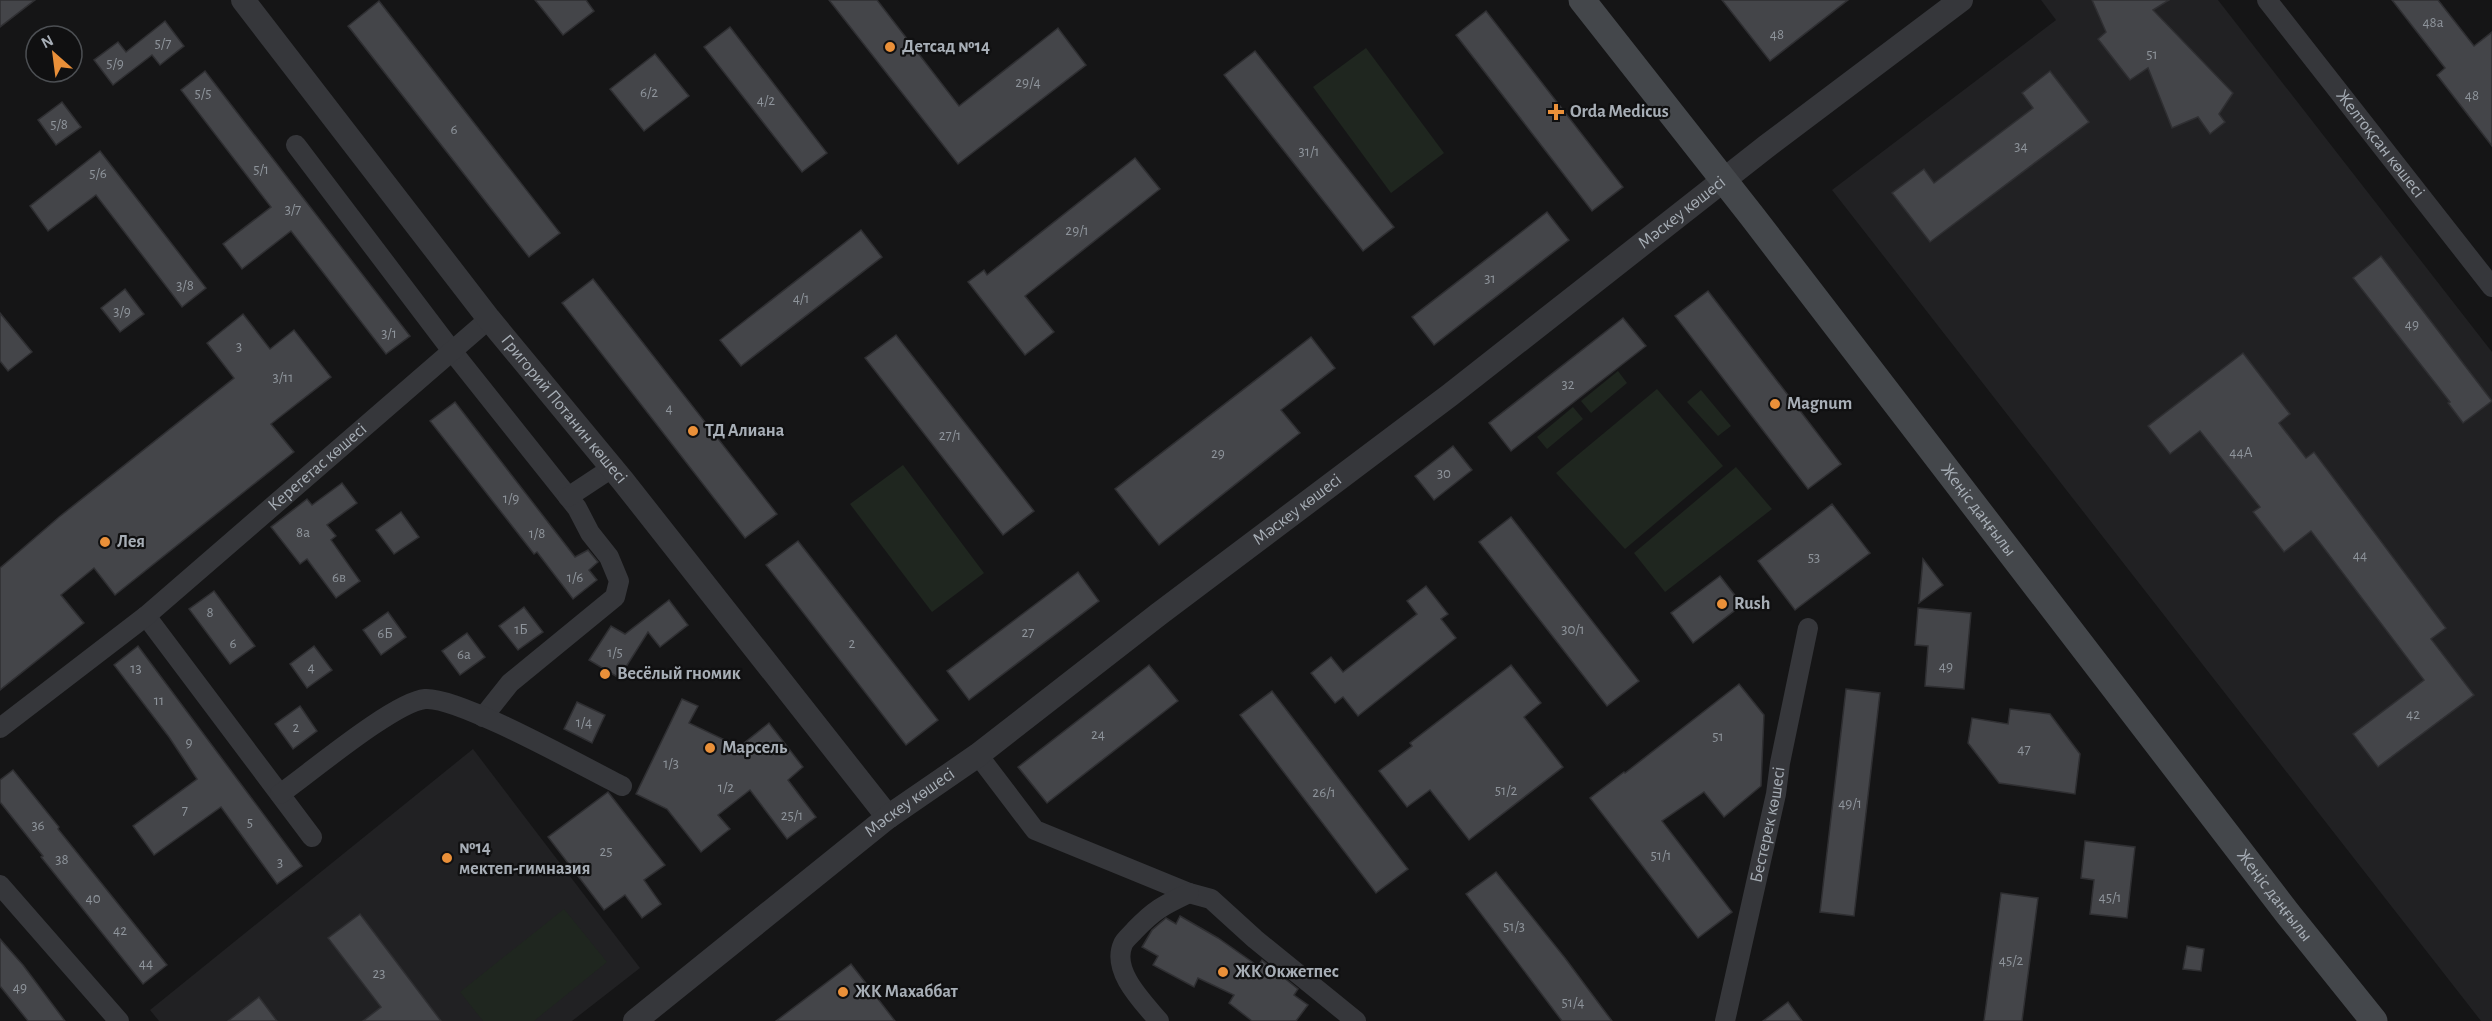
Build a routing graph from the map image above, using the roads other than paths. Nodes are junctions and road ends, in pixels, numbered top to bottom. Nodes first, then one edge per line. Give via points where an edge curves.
1 (243, 0) edge
2 (1582, 0) edge
3 (1961, 0) edge
4 (2267, 0) edge
5 (296, 145) dead end
6 (1723, 180) junction
7 (2492, 287) edge
8 (489, 319) junction
9 (452, 351) junction
10 (612, 468) junction
11 (568, 497) junction
12 (146, 616) junction
13 (1808, 628) dead end
14 (483, 717) junction
15 (0, 728) edge
16 (978, 755) junction
17 (622, 786) dead end
18 (280, 794) junction
19 (888, 817) junction
20 (312, 837) dead end
21 (0, 885) edge
22 (1189, 893) junction
23 (119, 1021) edge
24 (634, 1021) edge
25 (1159, 1021) edge
26 (1356, 1021) edge
27 (1725, 1021) edge
28 (2374, 1021) edge

1 - 8 street, Григорий Потанин көшесі
2 - 6 main road, Жеңіс даңғылы
3 - 6 street, Мәскеу көшесі
4 - 7 street, Желтоқсан көшесі
5 - 9 street
6 - 16 street, Мәскеу көшесі via 1450,395
6 - 28 main road, Жеңіс даңғылы via 2203,805
8 - 9 street, Керегетас көшесі
8 - 10 street, Григорий Потанин көшесі
9 - 11 street
9 - 12 street, Керегетас көшесі
10 - 11 street
10 - 19 street, Григорий Потанин көшесі
11 - 14 street via 609,557 619,580 615,597 510,683
12 - 15 street, Керегетас көшесі
12 - 18 street
13 - 27 street, Бестерек көшесі
14 - 17 street
14 - 18 street via 450,703 426,699 397,709
16 - 19 street, Мәскеу көшесі
16 - 22 street via 1035,830
18 - 20 street
19 - 24 street, Мәскеу көшесі
21 - 23 street
22 - 25 street via 1154,910 1123,943 1123,971
22 - 26 street via 1211,899

